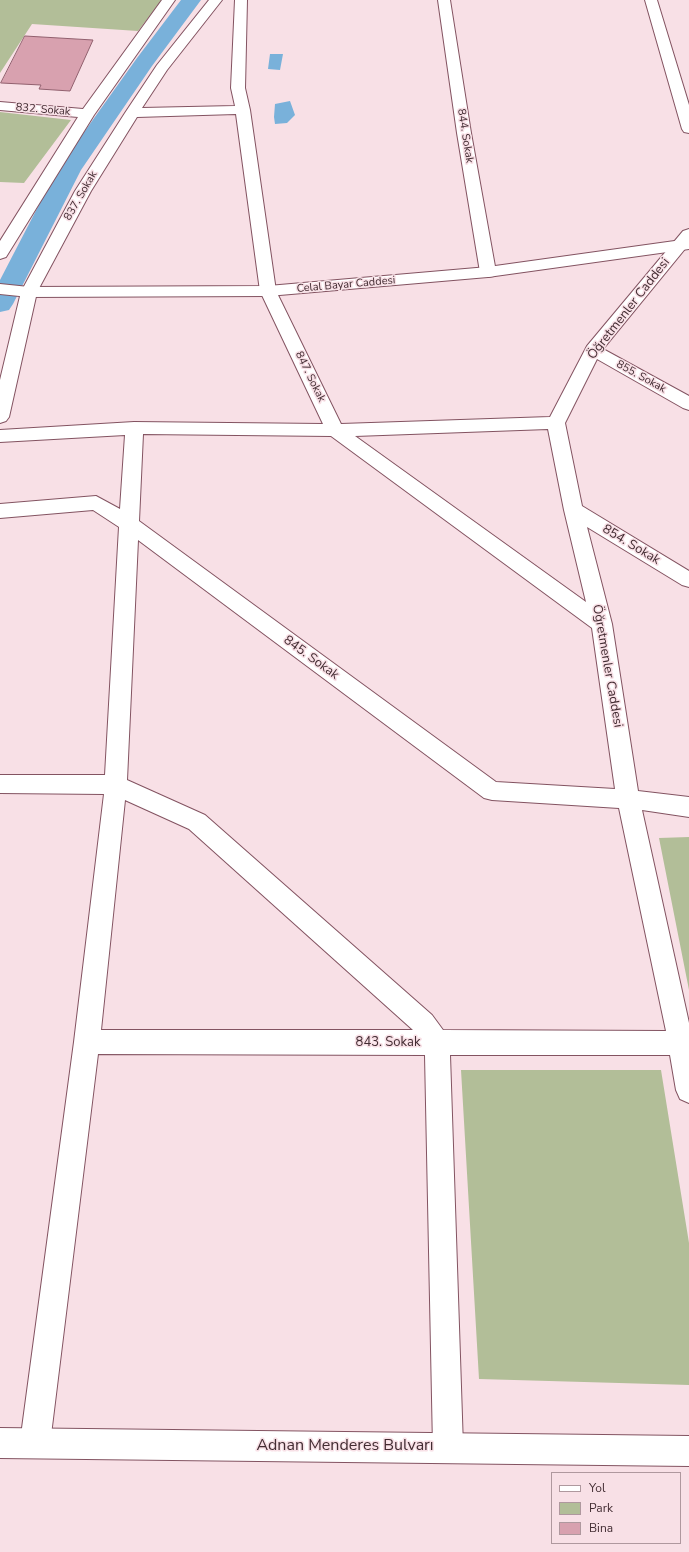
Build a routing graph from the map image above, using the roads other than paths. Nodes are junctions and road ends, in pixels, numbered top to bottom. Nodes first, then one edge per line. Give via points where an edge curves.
1 (169, 0) edge
2 (216, 0) edge
3 (241, 0) edge
4 (444, 0) edge
5 (651, 0) edge
6 (0, 106) edge
7 (243, 110) junction
8 (132, 113) junction
9 (87, 114) junction
10 (689, 129) edge
11 (687, 244) edge
12 (0, 254) edge
13 (488, 272) junction
14 (0, 289) edge
15 (268, 291) junction
16 (28, 292) junction
17 (593, 350) junction
18 (689, 404) edge
19 (0, 417) edge
20 (556, 423) junction
21 (134, 428) junction
22 (335, 430) junction
23 (0, 436) edge
24 (573, 510) junction
25 (0, 511) edge
26 (130, 524) junction
27 (689, 580) edge
28 (602, 624) junction
29 (0, 784) edge
30 (116, 785) junction
31 (628, 799) junction
32 (689, 807) edge
33 (87, 1042) junction
34 (437, 1043) junction
35 (685, 1043) edge
36 (689, 1090) edge
37 (0, 1443) edge
38 (35, 1443) junction
39 (448, 1447) junction
40 (689, 1451) edge

1 - 9 street
2 - 8 street, 837. Sokak via 162,68
3 - 7 street, 847. Sokak via 238,88
4 - 13 street, 844. Sokak
5 - 10 street
6 - 9 street, 832. Sokak
7 - 8 street
7 - 15 street, 847. Sokak
8 - 16 street, 837. Sokak via 83,191
9 - 12 street
11 - 13 street, Celal Bayar Caddesi
11 - 17 street, Öğretmenler Caddesi
13 - 15 street, Celal Bayar Caddesi
14 - 16 street, Celal Bayar Caddesi
15 - 16 street, Celal Bayar Caddesi
15 - 22 street, 847. Sokak
16 - 19 street, 837. Sokak
17 - 18 street, 855. Sokak
17 - 20 street, Öğretmenler Caddesi
20 - 22 street
20 - 24 street, Öğretmenler Caddesi
21 - 22 street
21 - 23 street
21 - 26 street
22 - 28 street, 847. Sokak
24 - 27 street, 854. Sokak
24 - 28 street, Öğretmenler Caddesi
25 - 26 street, 845. Sokak via 96,503
26 - 30 street
26 - 31 street, 845. Sokak via 492,791
28 - 31 street, Öğretmenler Caddesi
29 - 30 street
30 - 33 street
30 - 34 street via 197,822 423,1024
31 - 32 street, 845. Sokak
31 - 35 street, Öğretmenler Caddesi
33 - 34 street, 843. Sokak
33 - 38 street
34 - 35 street, 843. Sokak
34 - 39 street
35 - 36 street, Öğretmenler Caddesi
37 - 38 street, Adnan Menderes Bulvarı
38 - 39 street, Adnan Menderes Bulvarı
39 - 40 street, Adnan Menderes Bulvarı

